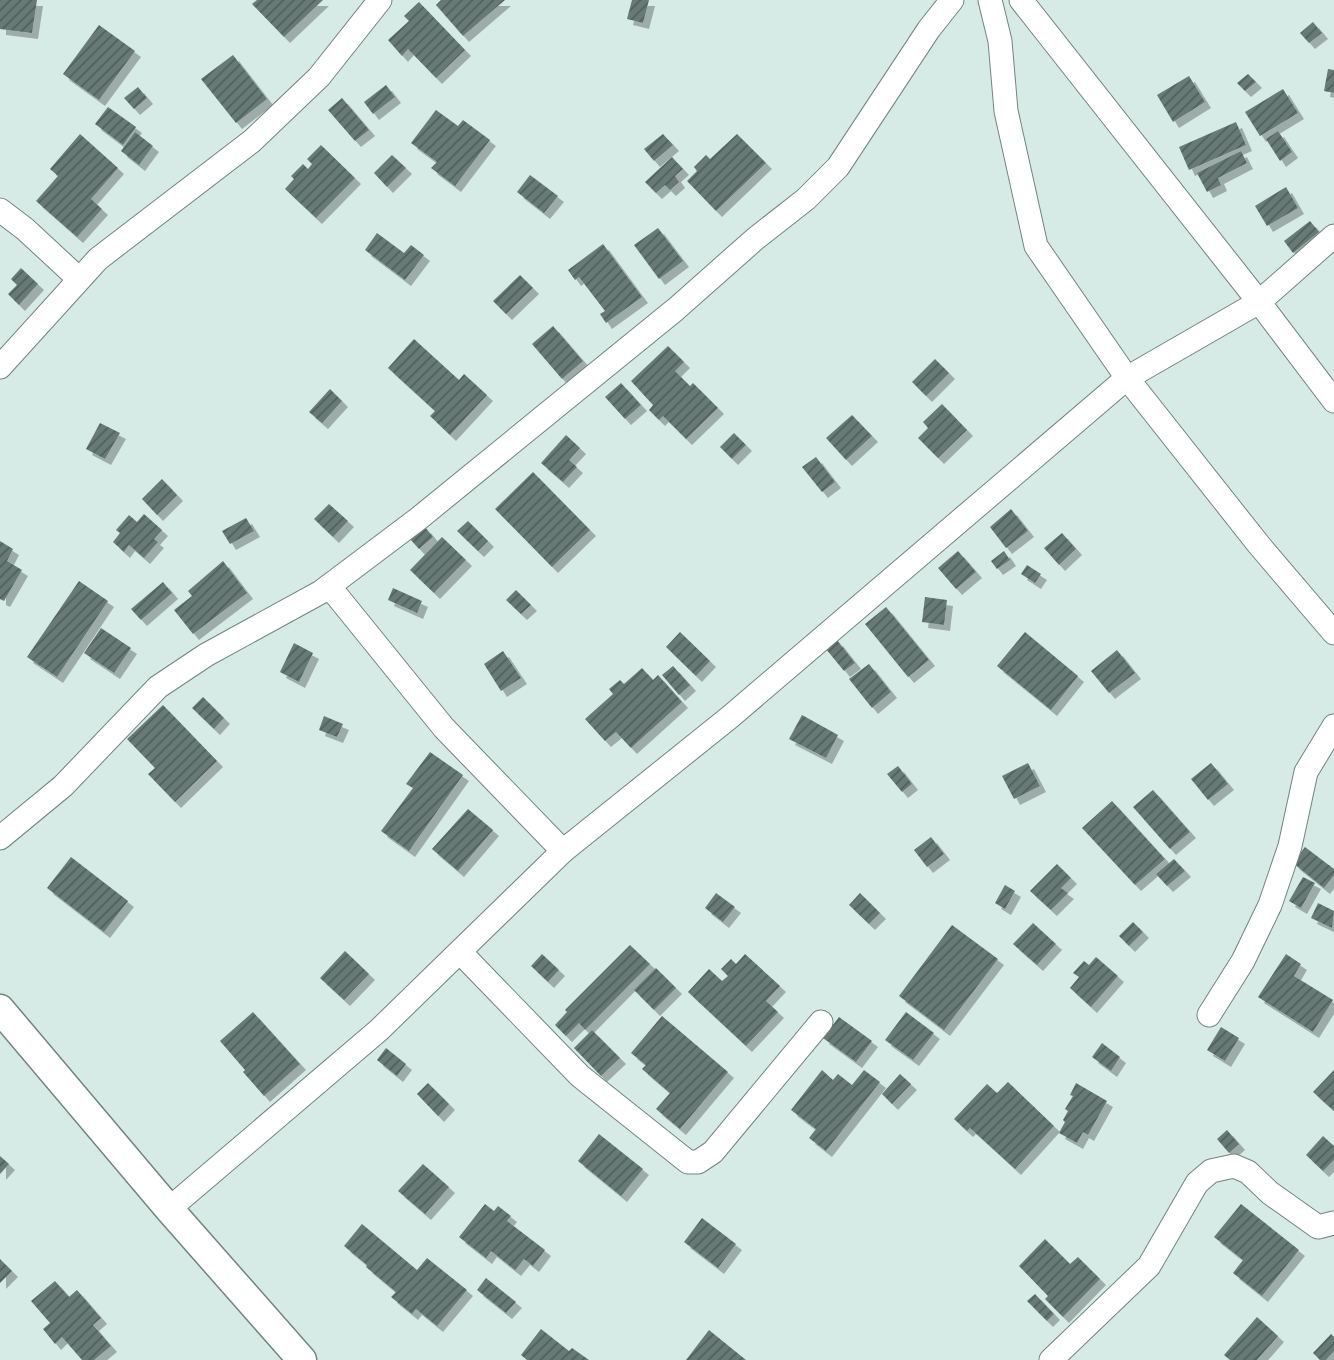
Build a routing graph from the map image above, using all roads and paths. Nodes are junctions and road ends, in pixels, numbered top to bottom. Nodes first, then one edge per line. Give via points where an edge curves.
1 (380, 0) edge
2 (952, 0) edge
3 (990, 0) edge
4 (1021, 0) edge
5 (0, 210) edge
6 (1334, 236) edge
7 (79, 279) junction
8 (1259, 302) junction
9 (0, 367) edge
10 (1127, 378) junction
11 (1334, 401) edge
12 (329, 586) junction
13 (1334, 633) edge
14 (1334, 726) edge
15 (0, 838) edge
16 (563, 851) junction
17 (460, 952) junction
18 (0, 1009) edge
19 (1209, 1015) dead end
20 (821, 1022) dead end
21 (169, 1209) junction
22 (1334, 1223) edge
23 (302, 1360) edge
24 (1051, 1360) edge

1 - 7 street via 319,77 252,141 98,259
2 - 12 street via 838,167 806,199 677,309
3 - 10 street via 1000,41 1006,111 1036,246
4 - 8 street
5 - 7 street
6 - 8 street
7 - 9 street
8 - 10 street
8 - 11 street
10 - 13 street
10 - 16 street via 730,717
12 - 15 street via 158,687 63,786
12 - 16 street via 443,728
14 - 19 street via 1306,772 1290,846 1270,905 1243,961
16 - 17 street
17 - 20 street via 580,1076 688,1162 698,1162 713,1152
17 - 21 street via 379,1030
18 - 21 street
21 - 23 street
22 - 24 street via 1312,1224 1248,1172 1234,1166 1211,1171 1197,1183 1149,1266

